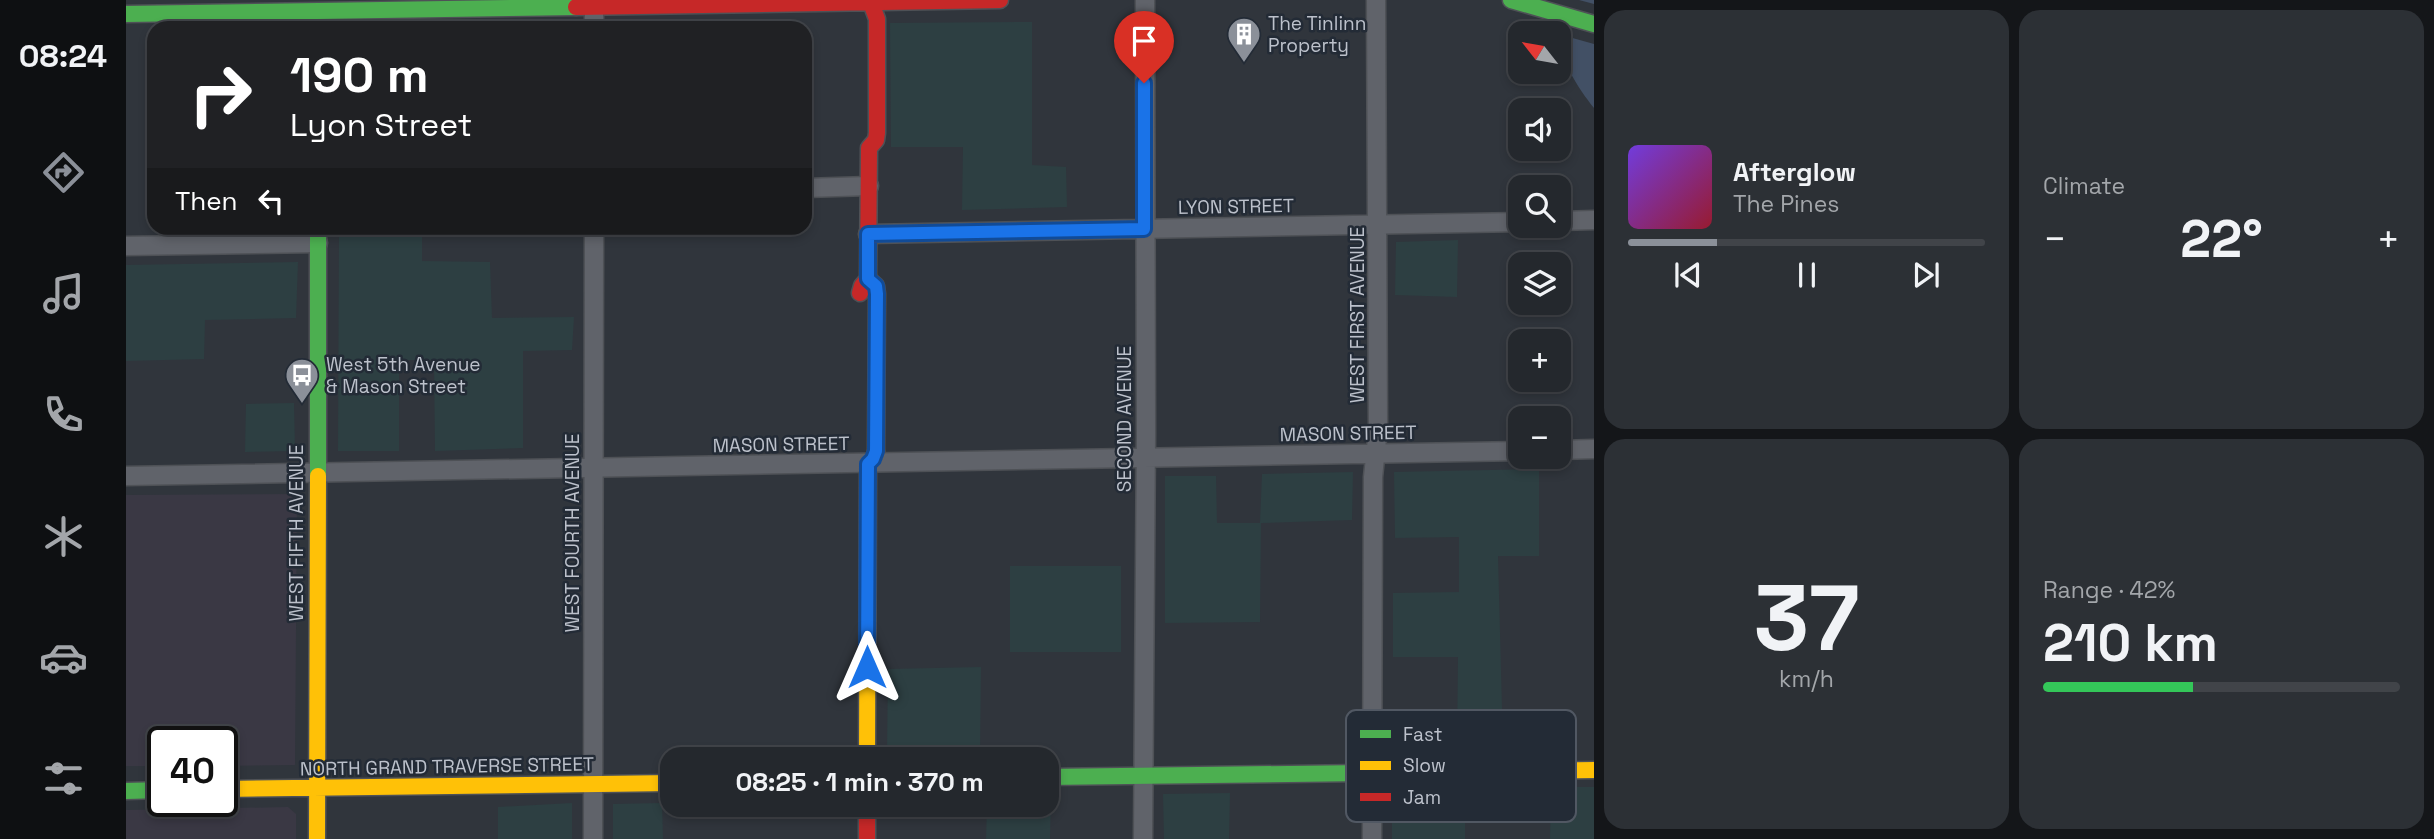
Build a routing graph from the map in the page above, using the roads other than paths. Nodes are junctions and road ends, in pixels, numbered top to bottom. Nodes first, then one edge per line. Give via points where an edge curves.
1 (1000, 0) edge
2 (1145, 0) edge
3 (1376, 0) edge
4 (1511, 0) edge
5 (870, 1) edge
6 (594, 4) edge
7 (319, 13) edge
8 (126, 14) edge
9 (1594, 24) edge
10 (861, 78) dead end
11 (861, 133) dead end
12 (869, 148) junction
13 (869, 186) junction
14 (812, 188) edge
15 (1594, 220) edge
16 (1571, 221) edge
17 (1508, 222) edge
18 (1378, 224) junction
19 (1144, 229) junction
20 (868, 234) junction
21 (318, 235) edge
22 (594, 235) edge
23 (126, 246) edge
24 (868, 279) junction
25 (860, 307) dead end
26 (860, 423) dead end
27 (1594, 449) edge
28 (1571, 450) edge
29 (1508, 451) edge
30 (1376, 454) junction
31 (1145, 458) junction
32 (868, 464) junction
33 (593, 468) junction
34 (317, 473) junction
35 (126, 476) edge
36 (1372, 710) edge
37 (866, 747) edge
38 (1576, 770) edge
39 (1594, 770) edge
40 (1346, 774) edge
41 (1143, 776) junction
42 (1059, 777) edge
43 (660, 783) edge
44 (593, 785) junction
45 (317, 788) junction
46 (238, 789) edge
47 (147, 790) edge
48 (126, 791) edge
49 (867, 817) edge
50 (317, 839) edge
51 (593, 839) edge
52 (867, 839) edge
53 (1143, 839) edge

1 - 5 street
2 - 19 street, SECOND AVENUE
3 - 18 street, WEST FIRST AVENUE
4 - 9 street
5 - 6 street
5 - 10 street via 862,16
5 - 12 street via 877,15 877,121 876,140
6 - 7 street
7 - 8 street
11 - 12 street
12 - 13 street
13 - 14 street
13 - 20 street
15 - 16 street
17 - 18 street, LYON STREET
18 - 19 street, LYON STREET
18 - 30 street, WEST FIRST AVENUE
19 - 20 street, LYON STREET
19 - 31 street, SECOND AVENUE
20 - 24 street
21 - 23 street
21 - 34 street, WEST FIFTH AVENUE
22 - 33 street, WEST FOURTH AVENUE
24 - 25 street via 860,291
24 - 32 street via 877,294 876,451
26 - 32 street via 860,452
27 - 28 street
29 - 30 street, MASON STREET
30 - 31 street, MASON STREET
30 - 36 street, WEST FIRST AVENUE
31 - 32 street, MASON STREET
31 - 41 street, SECOND AVENUE
32 - 33 street, MASON STREET
32 - 37 street
33 - 34 street, MASON STREET
33 - 44 street, WEST FOURTH AVENUE
34 - 35 street, MASON STREET
34 - 45 street, WEST FIFTH AVENUE
38 - 39 street
40 - 41 street
41 - 42 street
41 - 53 street, SECOND AVENUE
43 - 44 street, NORTH GRAND TRAVERSE STREET
44 - 45 street, NORTH GRAND TRAVERSE STREET
44 - 51 street, WEST FOURTH AVENUE
45 - 46 street, NORTH GRAND TRAVERSE STREET
45 - 50 street, WEST FIFTH AVENUE
47 - 48 street
49 - 52 street

